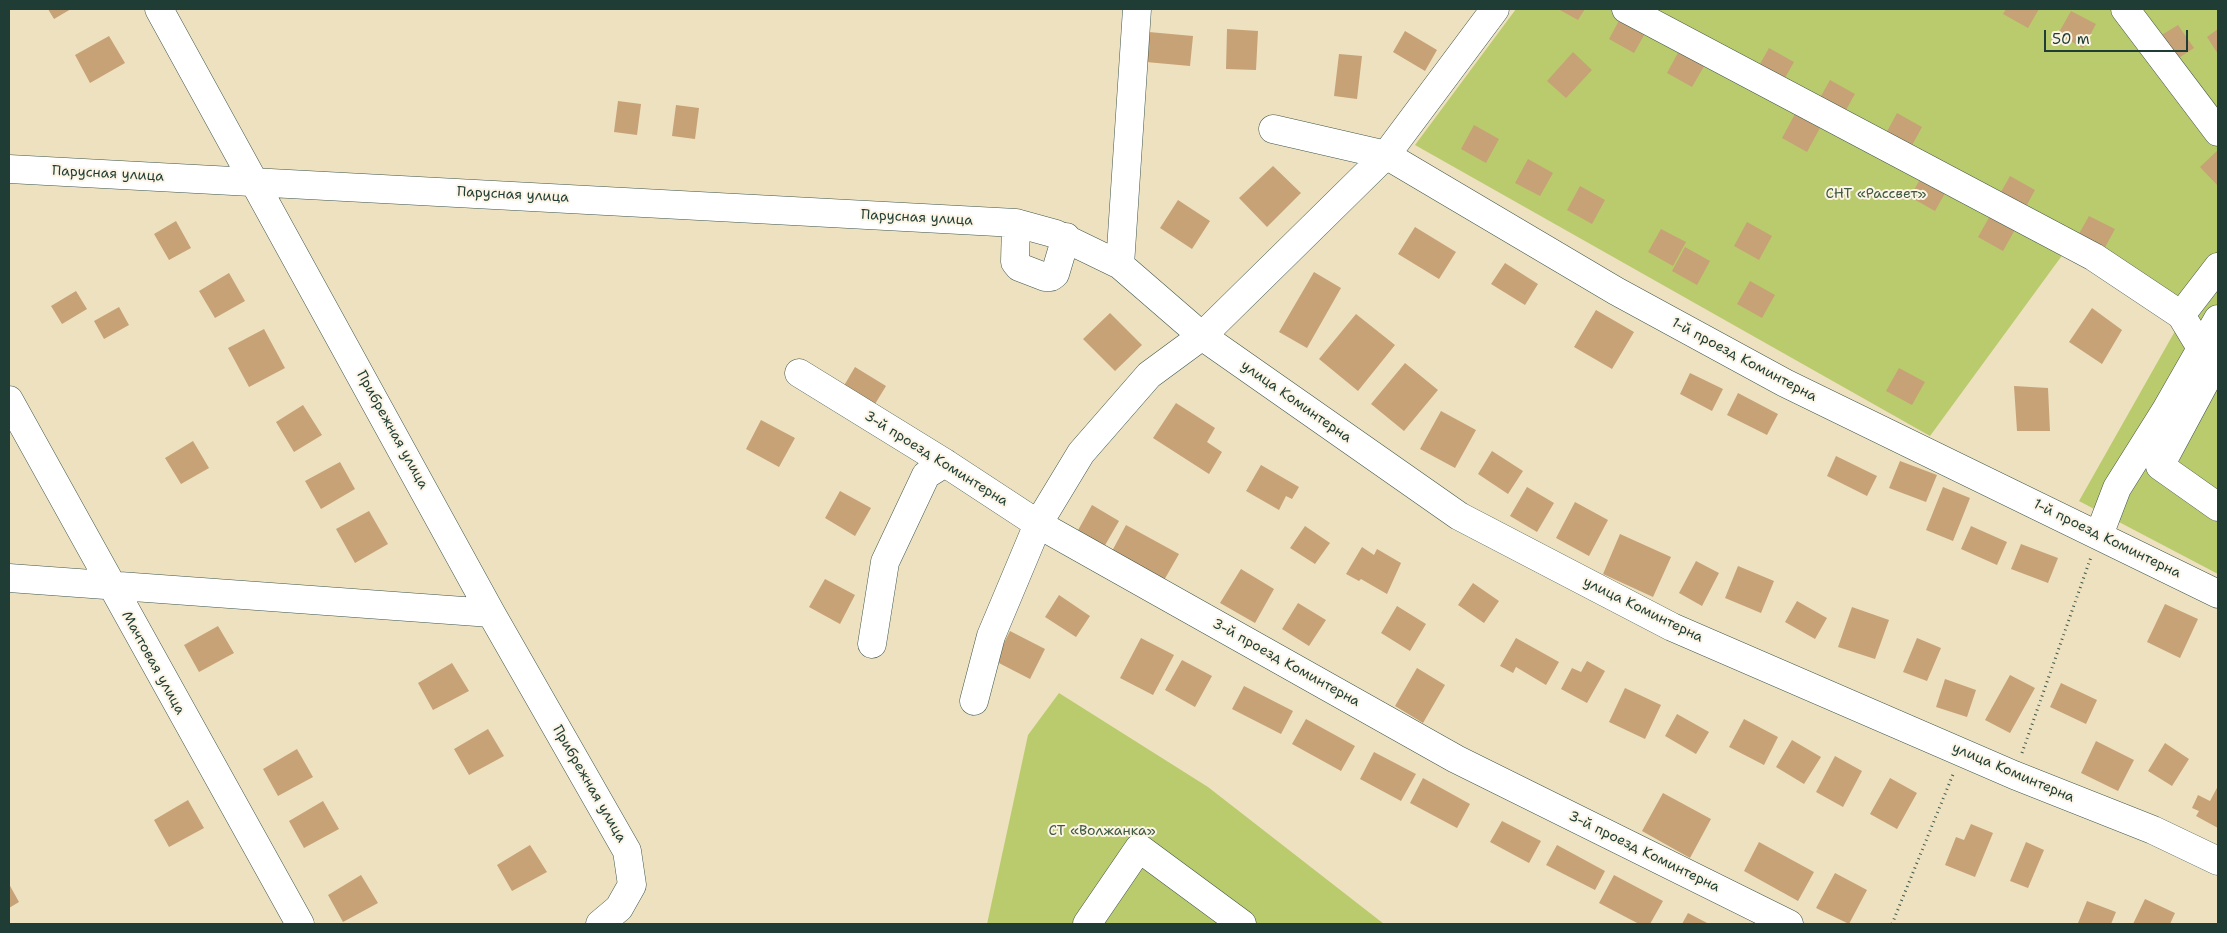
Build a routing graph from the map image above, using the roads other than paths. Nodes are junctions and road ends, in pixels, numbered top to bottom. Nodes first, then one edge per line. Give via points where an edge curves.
1 (159, 9) edge
2 (1137, 9) edge
3 (1495, 9) edge
4 (1626, 9) edge
5 (2102, 9) edge
6 (2132, 18) edge
7 (1273, 129) dead end
8 (2218, 132) edge
9 (1386, 155) junction
10 (9, 169) edge
11 (255, 181) junction
12 (1016, 223) junction
13 (1066, 238) junction
14 (1120, 265) junction
15 (2218, 268) edge
16 (2181, 316) junction
17 (2218, 319) edge
18 (1202, 336) junction
19 (2210, 353) edge
20 (799, 373) dead end
21 (9, 400) edge
22 (945, 463) junction
23 (2218, 507) edge
24 (1038, 524) junction
25 (2099, 534) junction
26 (9, 578) edge
27 (110, 585) junction
28 (2218, 594) edge
29 (491, 613) junction
30 (872, 644) dead end
31 (974, 701) dead end
32 (2218, 862) edge
33 (1092, 922) edge
34 (300, 924) edge
35 (600, 924) edge
36 (1242, 924) edge
37 (1789, 924) edge

1 - 11 street, Прибрежная улица
2 - 14 street
3 - 9 street
4 - 16 street via 2094,257
5 - 6 street
6 - 8 street
7 - 9 street, 1-й проезд Коминтерна
9 - 18 street
9 - 25 street, 1-й проезд Коминтерна via 1616,291 1784,383
10 - 11 street, Парусная улица
11 - 12 street, Парусная улица
11 - 29 street, Прибрежная улица
12 - 13 street, улица Коминтерна
12 - 13 street via 1015,262 1019,267 1045,277 1055,274
13 - 14 street, улица Коминтерна
14 - 18 street, улица Коминтерна
15 - 16 street
16 - 19 street
17 - 19 street
18 - 24 street via 1149,375 1105,424 1081,453
18 - 32 street, улица Коминтерна via 1459,516 1672,627 2014,775 2153,830
19 - 23 street via 2160,466
19 - 25 street via 2117,488
20 - 22 street, 3-й проезд Коминтерна
21 - 27 street, Мачтовая улица
22 - 24 street, 3-й проезд Коминтерна
22 - 30 street via 926,475 885,562
24 - 31 street via 991,636
24 - 37 street, 3-й проезд Коминтерна via 1456,759
25 - 28 street, 1-й проезд Коминтерна
26 - 27 street
27 - 29 street
27 - 34 street, Мачтовая улица
29 - 35 street, Прибрежная улица via 627,851 632,885 619,908
33 - 36 street via 1138,848

